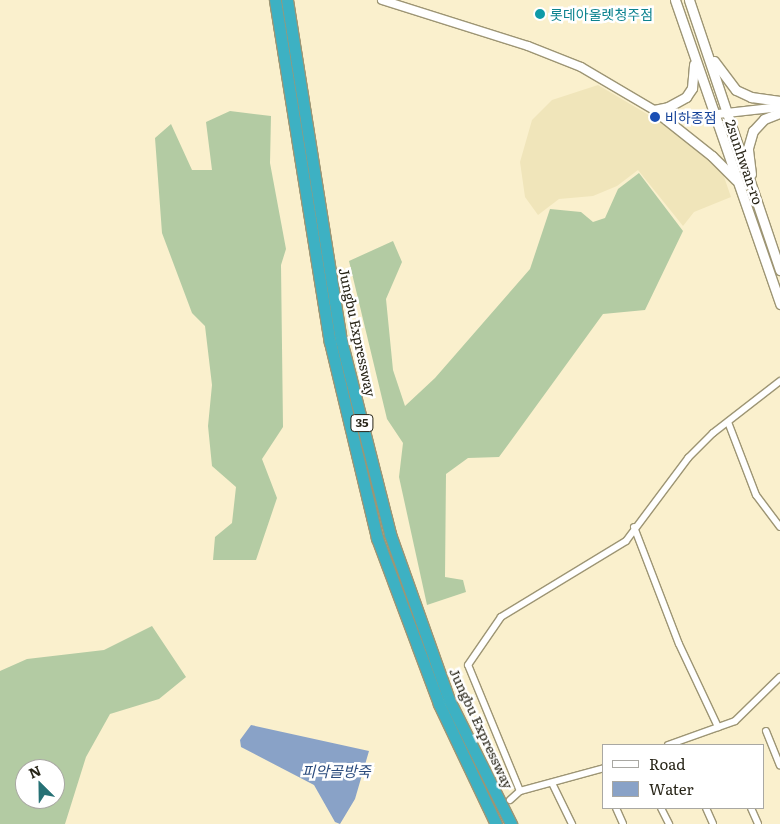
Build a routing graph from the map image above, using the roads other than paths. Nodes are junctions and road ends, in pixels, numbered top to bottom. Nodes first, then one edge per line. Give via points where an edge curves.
1 (275, 0) edge
2 (287, 0) edge
3 (382, 0) edge
4 (675, 0) edge
5 (689, 0) edge
6 (696, 18) junction
7 (694, 55) junction
8 (780, 101) edge
9 (775, 108) edge
10 (654, 110) junction
11 (726, 111) junction
12 (714, 113) junction
13 (682, 118) junction
14 (669, 122) junction
15 (738, 182) junction
16 (754, 191) junction
17 (780, 270) edge
18 (780, 304) edge
19 (780, 381) edge
20 (728, 422) junction
21 (634, 526) junction
22 (780, 527) edge
23 (780, 676) edge
24 (718, 727) junction
25 (766, 731) dead end
26 (671, 744) edge
27 (780, 765) edge
28 (602, 769) edge
29 (552, 783) junction
30 (520, 791) junction
31 (510, 800) dead end
32 (616, 809) edge
33 (662, 809) edge
34 (706, 809) edge
35 (751, 809) edge
36 (496, 824) edge
37 (511, 824) edge
38 (572, 824) edge
39 (623, 824) edge
40 (669, 824) edge
41 (713, 824) edge
42 (758, 824) edge

1 - 36 highway, Jungbu Expressway / 35 via 330,342 377,538 439,704
2 - 37 highway, Jungbu Expressway / 35 via 341,340 390,534 449,700
3 - 10 street via 528,46 581,67
4 - 7 main road, 2sunhwan-ro
5 - 6 main road, 2sunhwan-ro
6 - 9 main road via 716,66 730,85
6 - 11 main road, 2sunhwan-ro
7 - 10 main road via 692,88 678,103
7 - 12 main road, 2sunhwan-ro
8 - 9 main road
9 - 11 street
9 - 16 main road via 749,138
10 - 13 street
10 - 14 main road
11 - 12 street
11 - 16 main road, 2sunhwan-ro
12 - 13 street
12 - 15 main road, 2sunhwan-ro
13 - 14 street
14 - 15 main road via 712,156
15 - 18 main road, 2sunhwan-ro
16 - 17 main road, 2sunhwan-ro
19 - 20 street
20 - 21 street via 688,458
20 - 22 street via 756,494
21 - 24 street via 680,644
21 - 30 street via 626,541 602,559 501,617 468,665
23 - 24 street via 735,721
24 - 26 street
25 - 27 street
28 - 29 street
29 - 30 street
29 - 38 street
30 - 31 street
32 - 39 street
33 - 40 street
34 - 41 street
35 - 42 street

